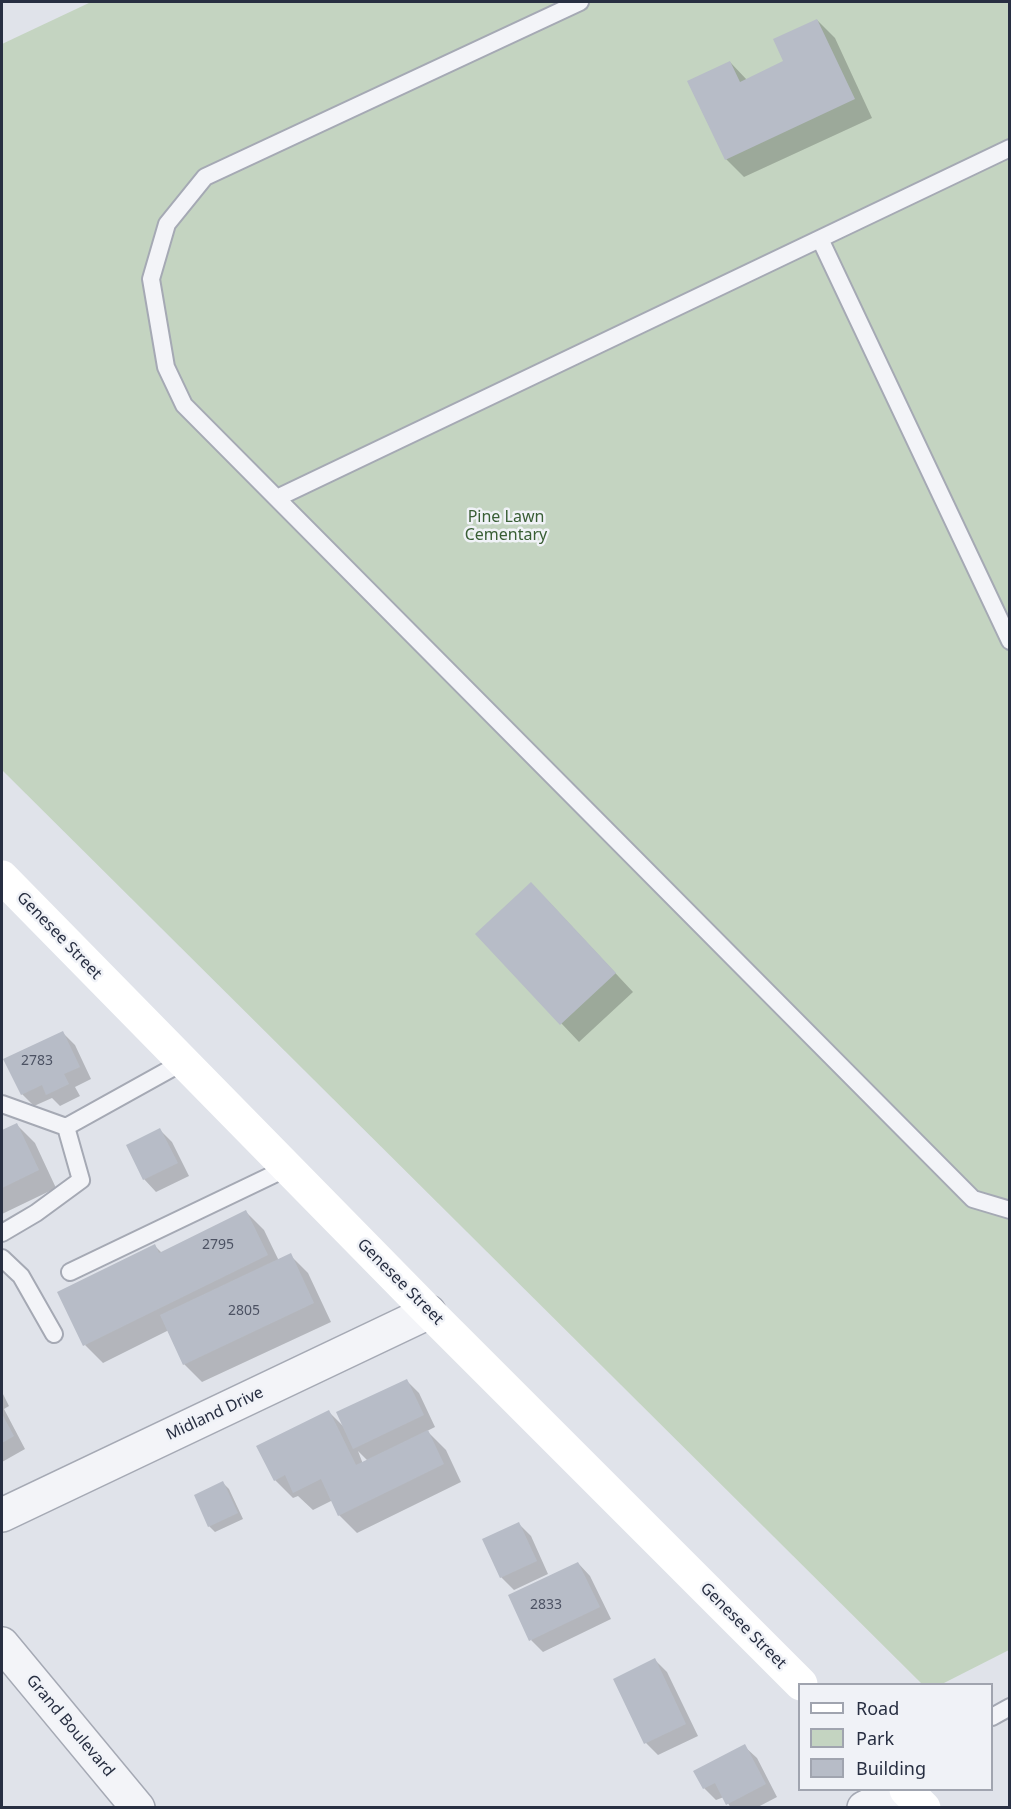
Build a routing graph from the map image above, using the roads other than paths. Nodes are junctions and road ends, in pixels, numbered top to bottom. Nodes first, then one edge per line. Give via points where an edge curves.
1 (580, 2) edge
2 (1010, 148) edge
3 (820, 239) junction
4 (277, 498) junction
5 (1010, 641) edge
6 (2, 877) edge
7 (183, 1062) junction
8 (2, 1104) edge
9 (66, 1127) junction
10 (287, 1168) junction
11 (1010, 1210) edge
12 (2, 1233) edge
13 (2, 1258) edge
14 (70, 1272) dead end
15 (429, 1312) junction
16 (54, 1334) dead end
17 (2, 1515) edge
18 (2, 1644) edge
19 (800, 1683) edge
20 (1010, 1707) edge
21 (993, 1716) edge
22 (899, 1791) edge
23 (907, 1791) edge
24 (138, 1808) edge
25 (864, 1808) edge
26 (924, 1808) edge

1 - 4 lane via 205,177 167,224 151,279 165,367 184,405
2 - 3 lane
3 - 4 lane
3 - 5 lane
4 - 11 lane via 972,1199
6 - 7 main road, Genesee Street
7 - 9 lane
7 - 10 main road, Genesee Street
8 - 9 lane
9 - 12 lane via 81,1180 36,1214
10 - 14 lane
10 - 15 main road, Genesee Street
13 - 16 lane via 21,1276
15 - 17 street, Midland Drive
15 - 19 main road, Genesee Street
18 - 24 street, Grand Boulevard
20 - 21 lane
22 - 25 street
23 - 26 main road

